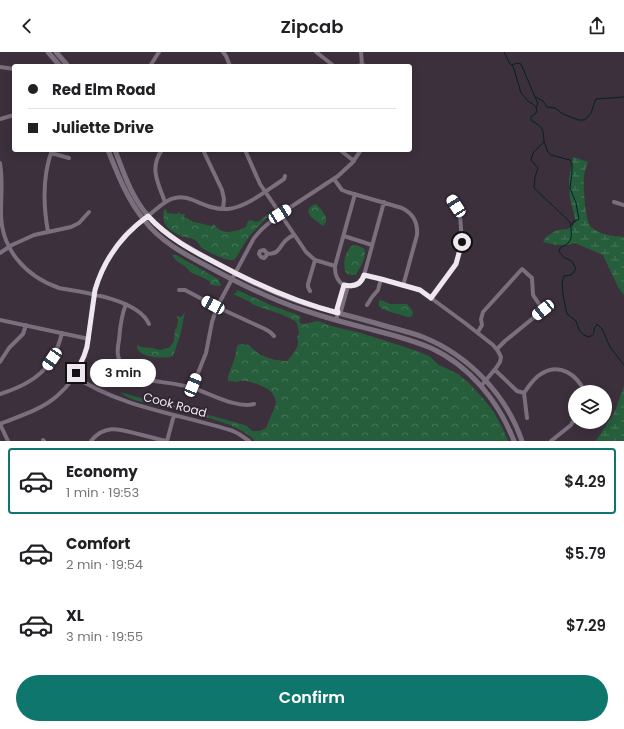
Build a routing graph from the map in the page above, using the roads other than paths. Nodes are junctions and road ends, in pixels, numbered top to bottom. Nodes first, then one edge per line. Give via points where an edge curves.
1 (48, 52) edge
2 (56, 52) edge
3 (159, 52) edge
4 (223, 52) edge
5 (316, 52) edge
6 (361, 52) edge
7 (58, 64) edge
8 (66, 64) edge
9 (151, 64) edge
10 (229, 64) edge
11 (331, 64) edge
12 (364, 64) edge
13 (0, 67) edge
14 (12, 69) edge
15 (12, 116) edge
16 (0, 119) edge
17 (51, 152) edge
18 (109, 152) edge
19 (116, 152) edge
20 (161, 152) edge
21 (204, 152) edge
22 (246, 152) edge
23 (343, 152) edge
24 (360, 152) edge
25 (69, 158) dead end
26 (354, 161) junction
27 (0, 163) edge
28 (285, 176) dead end
29 (334, 179) junction
30 (265, 192) junction
31 (355, 194) junction
32 (450, 198) dead end
33 (165, 202) junction
34 (384, 202) junction
35 (614, 202) dead end
36 (624, 205) edge
37 (222, 209) junction
38 (89, 212) dead end
39 (280, 214) junction
40 (148, 216) junction
41 (143, 219) junction
42 (48, 232) junction
43 (294, 234) junction
44 (344, 236) junction
45 (372, 245) junction
46 (10, 247) junction
47 (0, 253) edge
48 (267, 254) dead end
49 (315, 260) junction
50 (335, 266) junction
51 (235, 273) junction
52 (364, 275) junction
53 (231, 279) junction
54 (381, 279) junction
55 (346, 286) junction
56 (403, 286) junction
57 (179, 290) dead end
58 (310, 291) dead end
59 (95, 295) junction
60 (431, 298) junction
61 (126, 304) junction
62 (367, 305) dead end
63 (217, 307) junction
64 (338, 312) junction
65 (0, 320) edge
66 (336, 320) junction
67 (149, 324) dead end
68 (26, 325) junction
69 (478, 332) junction
70 (62, 333) junction
71 (274, 336) dead end
72 (89, 338) junction
73 (497, 349) junction
74 (0, 362) edge
75 (495, 370) junction
76 (74, 376) junction
77 (486, 380) junction
78 (581, 385) edge
79 (481, 386) junction
80 (192, 388) junction
81 (524, 393) junction
82 (0, 394) edge
83 (254, 404) dead end
84 (174, 415) junction
85 (527, 418) dead end
86 (0, 424) edge
87 (568, 427) edge
88 (8, 441) edge
89 (91, 441) edge
90 (166, 441) edge
91 (249, 441) edge
92 (514, 441) edge
93 (522, 441) edge
94 (551, 441) edge

1 - 7 street
2 - 8 street
3 - 9 street
4 - 10 street
5 - 11 street
6 - 12 street
13 - 14 street
15 - 16 street
17 - 25 street
17 - 42 street via 44,191
18 - 41 street via 122,186
19 - 40 street via 132,192
20 - 33 street via 155,165 155,175
21 - 37 street via 222,190
22 - 30 street via 257,180
23 - 26 street
24 - 26 street
26 - 29 street
27 - 46 street via 2,222
28 - 30 street
29 - 31 street via 342,190
29 - 39 street
30 - 37 street via 241,206
30 - 39 street
31 - 34 street
31 - 44 street
32 - 60 street via 460,215 462,242 456,264
33 - 37 street via 186,198
33 - 40 street
34 - 45 street
34 - 56 street via 405,209 413,216 417,226 418,236
35 - 36 street
38 - 42 street via 79,223 71,227
39 - 43 street
39 - 51 street via 254,238
40 - 41 street
40 - 51 street via 171,237
41 - 53 street via 170,245
41 - 59 street via 125,235 108,257
42 - 46 street via 34,235
43 - 48 street via 278,251
43 - 49 street
44 - 45 street
44 - 50 street
45 - 52 street
46 - 47 street
46 - 59 street via 23,267 43,281 59,288
49 - 50 street
49 - 58 street via 308,284
50 - 55 street via 337,278
51 - 53 street
51 - 64 street via 283,296
52 - 54 street
52 - 55 street via 362,281 353,286
53 - 63 street
53 - 66 street via 274,300
54 - 56 street
54 - 62 street via 378,290
55 - 64 street
56 - 60 street via 420,290
57 - 63 street via 185,290
59 - 61 street
59 - 72 street
60 - 69 street
61 - 67 street via 144,316
61 - 80 street via 121,318 118,351 125,370 140,379
63 - 71 street via 265,329
63 - 80 street via 206,353
64 - 66 street
64 - 77 street via 423,337 447,349
65 - 68 street
66 - 79 street via 406,338 443,354
68 - 70 street
68 - 74 street via 23,334
69 - 73 street
69 - 73 street via 482,325 482,312 522,269 532,278 533,295 543,310
70 - 72 street
70 - 82 street via 56,353 43,371 25,384
72 - 76 street
73 - 75 street via 501,358
75 - 77 street
75 - 81 street via 517,391
76 - 84 street, Cook Road via 123,401
76 - 86 street via 50,402
77 - 79 street
77 - 93 street via 505,406
78 - 81 street via 570,373 554,369 540,374
79 - 92 street via 503,417
80 - 83 street via 219,399 243,405
81 - 85 street
84 - 90 street
84 - 91 street, Cook Road via 233,431
86 - 88 street
87 - 94 street
89 - 90 street via 97,434 116,429

